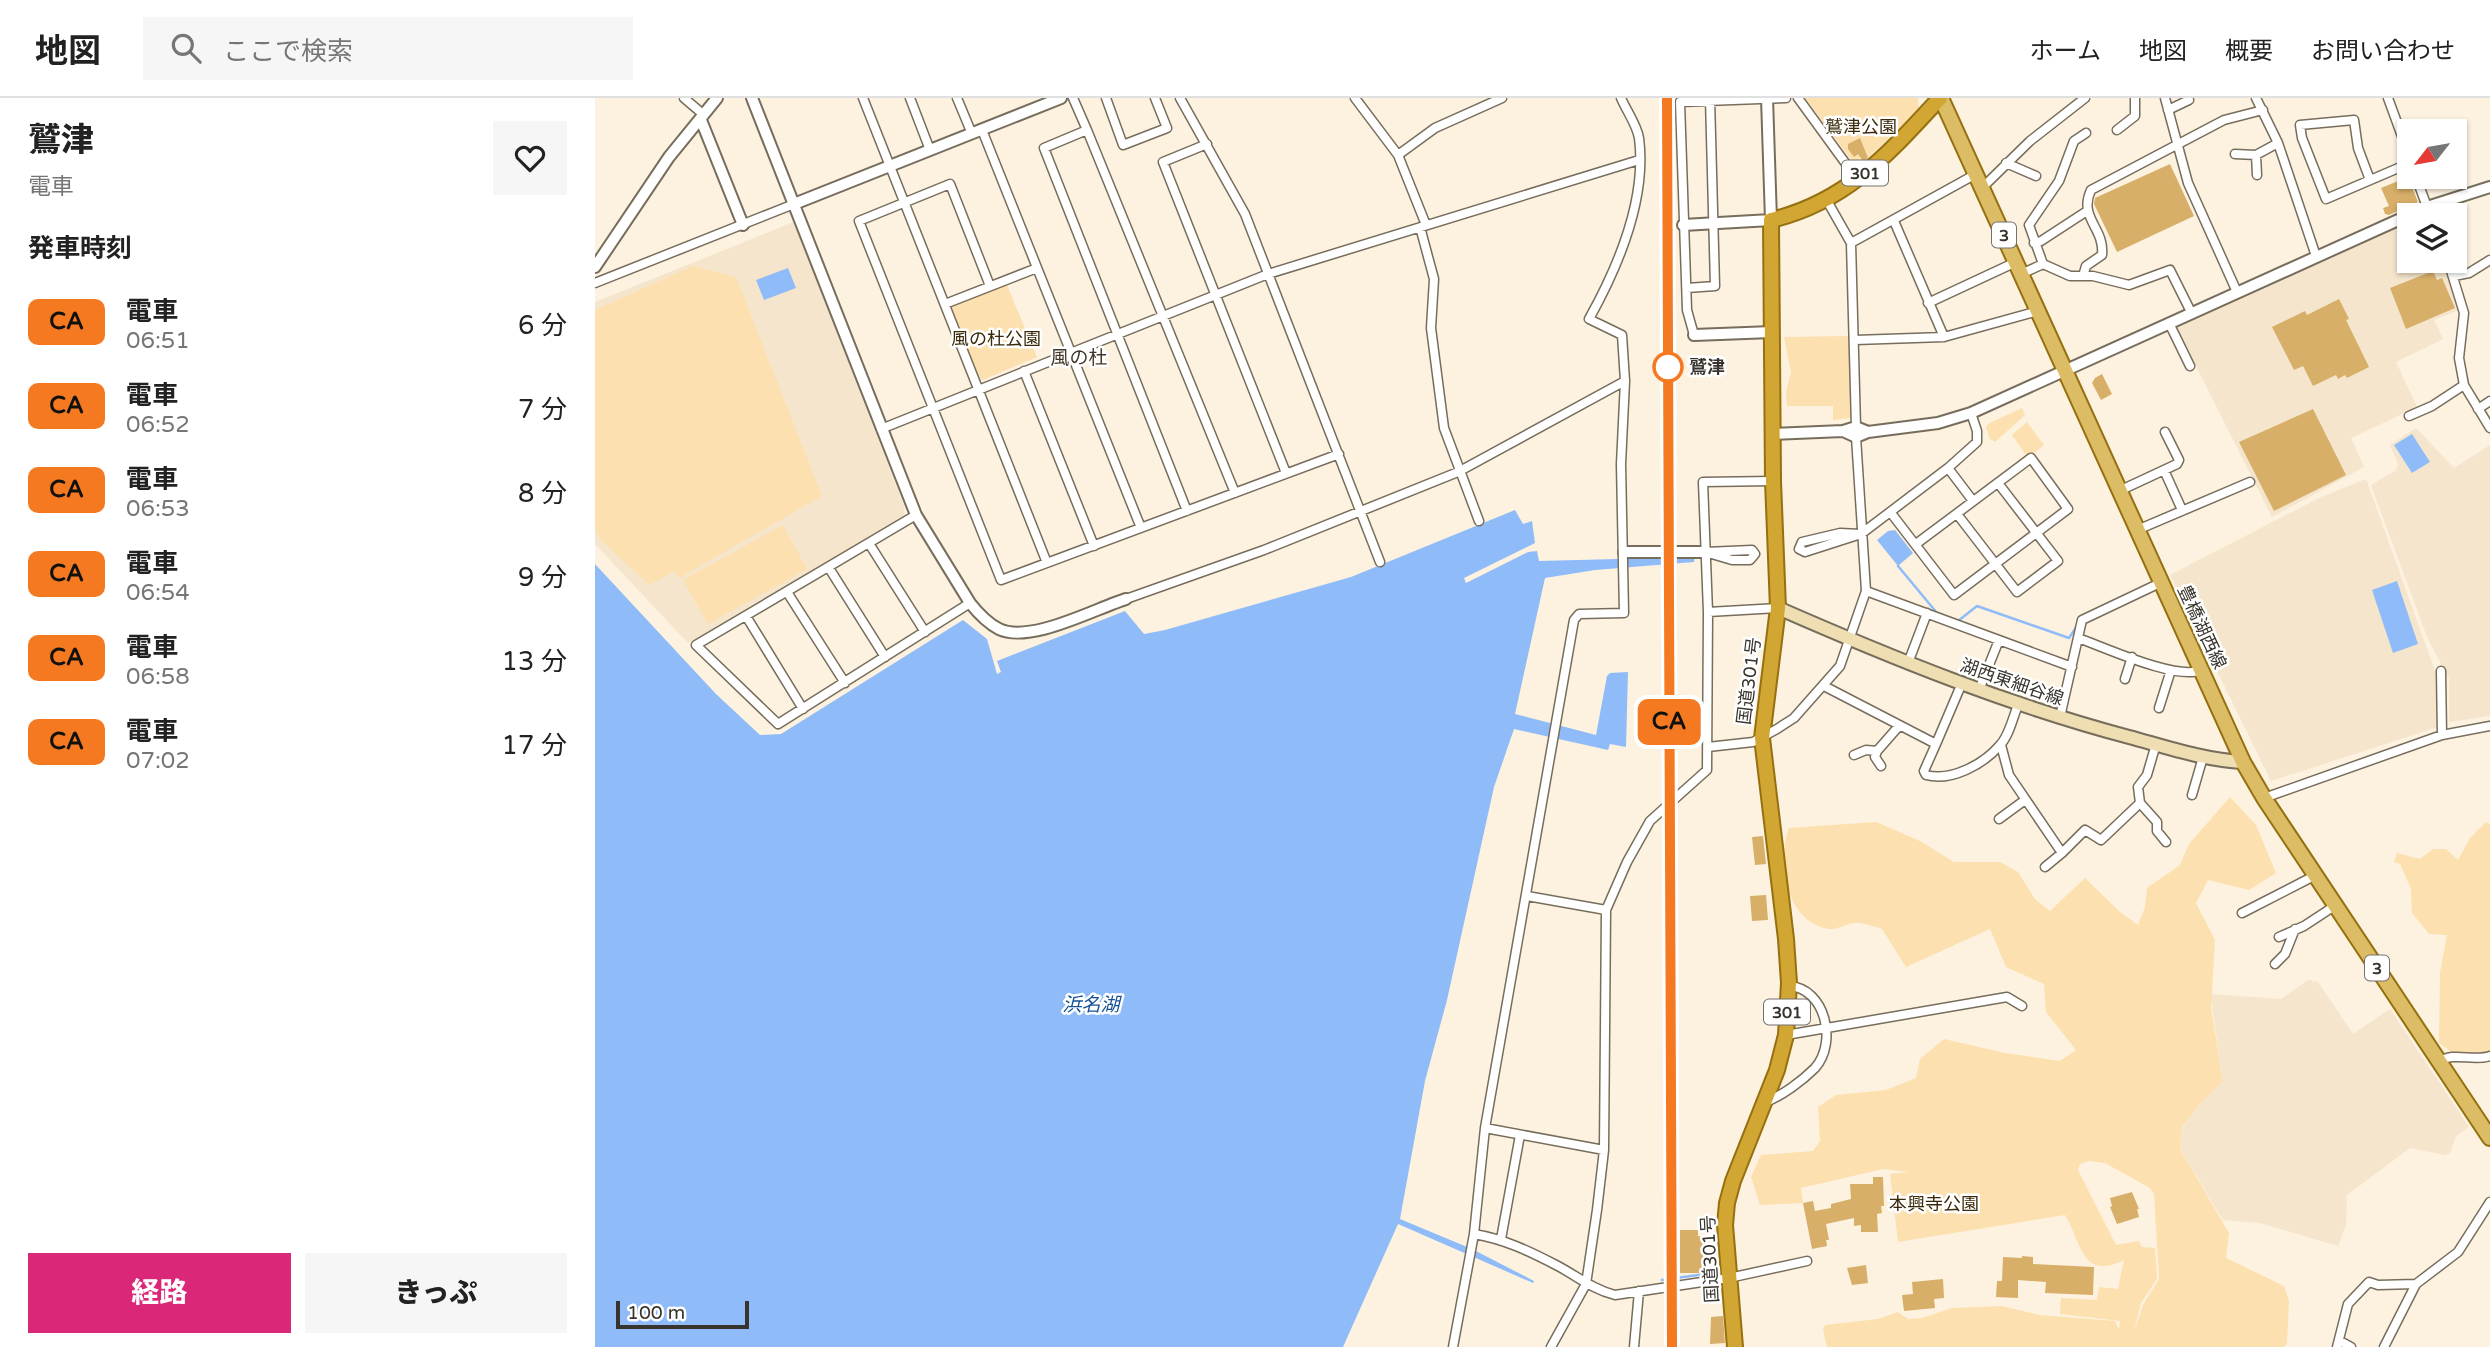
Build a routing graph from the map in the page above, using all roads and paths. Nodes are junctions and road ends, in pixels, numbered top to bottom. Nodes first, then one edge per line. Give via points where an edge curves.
1 (684, 98) edge
2 (717, 98) edge
3 (752, 98) edge
4 (863, 98) edge
5 (910, 98) edge
6 (957, 98) edge
7 (1060, 98) edge
8 (1073, 98) edge
9 (1106, 98) edge
10 (1155, 98) edge
11 (1181, 98) edge
12 (1355, 98) edge
13 (1502, 98) edge
14 (1621, 98) edge
15 (1786, 98) edge
16 (1798, 98) edge
17 (1941, 98) edge
18 (2085, 98) edge
19 (2135, 98) edge
20 (2165, 98) edge
21 (2256, 98) edge
22 (2388, 98) edge
23 (1710, 99) edge
24 (1767, 99) edge
25 (2189, 100) dead end
26 (2168, 110) junction
27 (2263, 110) junction
28 (702, 117) junction
29 (2397, 123) edge
30 (1087, 130) junction
31 (2117, 130) dead end
32 (977, 132) junction
33 (2086, 133) dead end
34 (2278, 143) junction
35 (1206, 144) junction
36 (2178, 144) junction
37 (930, 150) junction
38 (2235, 154) dead end
39 (1398, 155) junction
40 (2256, 155) junction
41 (1639, 160) junction
42 (2006, 163) junction
43 (2397, 166) edge
44 (889, 167) junction
45 (1976, 174) junction
46 (2257, 175) dead end
47 (2036, 176) dead end
48 (1857, 179) junction
49 (2370, 180) junction
50 (2490, 187) edge
51 (1982, 188) junction
52 (1826, 200) junction
53 (904, 202) junction
54 (2449, 203) edge
55 (794, 205) junction
56 (2087, 211) junction
57 (1770, 220) junction
58 (1893, 221) junction
59 (1715, 223) junction
60 (2397, 224) edge
61 (743, 225) junction
62 (1683, 225) junction
63 (1423, 226) junction
64 (1851, 243) junction
65 (2034, 243) junction
66 (2316, 256) junction
67 (2490, 260) edge
68 (2043, 264) junction
69 (595, 267) edge
70 (1037, 268) junction
71 (2019, 268) junction
72 (2453, 273) edge
73 (1268, 274) junction
74 (2083, 276) junction
75 (2454, 276) junction
76 (595, 283) edge
77 (990, 286) junction
78 (1687, 288) junction
79 (2237, 292) junction
80 (1216, 295) junction
81 (1928, 303) junction
82 (945, 304) junction
83 (2038, 311) junction
84 (2191, 312) junction
85 (1164, 316) junction
86 (2169, 323) junction
87 (1772, 332) junction
88 (1118, 334) junction
89 (1694, 335) joint
90 (1944, 337) junction
91 (1855, 340) junction
92 (1072, 353) junction
93 (2190, 366) dead end
94 (1024, 371) junction
95 (2066, 372) junction
96 (1625, 382) junction
97 (2465, 385) junction
98 (978, 390) junction
99 (2490, 401) edge
100 (933, 408) junction
101 (2478, 409) junction
102 (1971, 413) junction
103 (2409, 416) dead end
104 (2490, 428) edge
105 (881, 429) junction
106 (1856, 432) junction
107 (2165, 432) dead end
108 (1774, 434) junction
109 (1339, 454) junction
110 (1948, 468) junction
111 (2164, 470) junction
112 (1458, 472) junction
113 (1286, 474) junction
114 (1773, 481) junction
115 (2250, 482) dead end
116 (1998, 483) junction
117 (2119, 491) junction
118 (1235, 493) junction
119 (1973, 501) junction
120 (2182, 510) junction
121 (1187, 511) junction
122 (1362, 511) junction
123 (1891, 513) junction
124 (1957, 514) junction
125 (916, 515) junction
126 (1479, 521) dead end
127 (1141, 528) junction
128 (2137, 530) junction
129 (1861, 534) junction
130 (2036, 534) junction
131 (1916, 544) junction
132 (870, 545) junction
133 (1094, 546) junction
134 (1625, 552) junction
135 (1705, 552) junction
136 (1380, 562) dead end
137 (1047, 563) junction
138 (1994, 564) junction
139 (829, 568) junction
140 (2160, 583) junction
141 (1866, 591) junction
142 (787, 592) junction
143 (1126, 599) joint
144 (970, 603) junction
145 (1778, 608) junction
146 (1708, 612) junction
147 (1927, 613) junction
148 (746, 616) junction
149 (925, 632) junction
150 (2078, 638) junction
151 (1849, 639) junction
152 (1999, 640) junction
153 (885, 657) junction
154 (2132, 657) junction
155 (1908, 663) junction
156 (2072, 667) junction
157 (2171, 670) junction
158 (2201, 670) junction
159 (2441, 671) dead end
160 (2125, 679) dead end
161 (845, 683) junction
162 (1962, 683) junction
163 (1824, 686) junction
164 (1979, 690) junction
165 (2018, 705) junction
166 (2159, 708) dead end
167 (803, 709) junction
168 (2060, 717) junction
169 (1899, 726) junction
170 (2490, 726) edge
171 (2442, 735) junction
172 (1762, 738) junction
173 (1936, 744) junction
174 (2156, 744) junction
175 (2001, 745) junction
176 (1708, 747) junction
177 (1877, 751) junction
178 (1854, 755) dead end
179 (2203, 757) junction
180 (2243, 762) junction
181 (1881, 766) dead end
182 (2192, 794) dead end
183 (2264, 798) junction
184 (2025, 800) junction
185 (2140, 803) junction
186 (1999, 819) dead end
187 (2166, 842) dead end
188 (2062, 853) junction
189 (2045, 867) dead end
190 (2316, 875) junction
191 (1527, 896) junction
192 (2336, 905) junction
193 (1606, 910) junction
194 (2242, 913) dead end
195 (2295, 929) junction
196 (2279, 937) dead end
197 (2275, 964) dead end
198 (1789, 986) junction
199 (2022, 1006) dead end
200 (1825, 1028) junction
201 (1786, 1035) junction
202 (2490, 1056) edge
203 (2439, 1062) junction
204 (1766, 1102) junction
205 (1485, 1128) junction
206 (1520, 1135) junction
207 (2490, 1138) edge
208 (1604, 1150) junction
209 (2490, 1202) edge
210 (1474, 1234) junction
211 (1501, 1239) junction
212 (1807, 1261) dead end
213 (1729, 1278) junction
214 (1586, 1284) junction
215 (2416, 1284) junction
216 (1639, 1291) junction
217 (2338, 1344) edge
218 (1453, 1347) edge
219 (1551, 1347) edge
220 (1634, 1347) edge
221 (1735, 1347) edge
222 (2351, 1347) edge
223 (2384, 1347) edge

1 - 28 street
2 - 28 street
3 - 55 street
4 - 44 street
5 - 37 street
6 - 32 street
7 - 32 street
8 - 30 street
9 - 10 street via 1123,145 1167,128
11 - 35 street
12 - 39 street
13 - 39 street via 1435,128
14 - 41 street via 1639,135
15 - 24 street
16 - 48 street
17 - 45 main road, 豊橋湖西線 / 3
17 - 48 highway, 301 via 1879,163
18 - 42 street
19 - 31 street via 2135,116
20 - 26 street
21 - 27 street
22 - 29 street
23 - 24 street
23 - 59 street
23 - 62 street via 1680,102
24 - 57 street
25 - 26 street
26 - 36 street
27 - 34 street
27 - 36 street via 2224,120
28 - 61 street
28 - 69 street via 669,157
30 - 85 street
30 - 88 street via 1044,148
32 - 37 street
32 - 70 street
33 - 65 street via 2074,141 2052,195 2033,216 2029,225
34 - 40 street
34 - 66 street
35 - 73 street via 1245,214
35 - 80 street via 1163,162
36 - 56 street via 2091,190
36 - 79 street via 2188,183
37 - 44 street
38 - 40 street
39 - 63 street
40 - 46 street
41 - 63 street
41 - 96 street via 1625,245 1589,319 1622,335
42 - 47 street
42 - 51 street
43 - 49 street
44 - 53 street
44 - 55 street
45 - 51 main road, 豊橋湖西線 / 3
45 - 58 street
48 - 52 highway, 301
49 - 49 street via 2326,199 2300,125 2354,120
50 - 54 street
51 - 71 main road, 豊橋湖西線 / 3
52 - 57 highway, 301
52 - 64 street
53 - 77 street via 950,184
53 - 82 street
53 - 100 street via 859,221
55 - 61 street
55 - 105 street
56 - 65 street
56 - 74 street via 2103,243 2102,255 2086,266
57 - 59 street
57 - 87 highway, 国道301号 / 301
58 - 64 street
58 - 81 street
59 - 62 street
59 - 78 street via 1715,286
60 - 66 street
61 - 76 street
62 - 78 street
63 - 73 street
63 - 112 street via 1434,279 1431,328 1444,428
64 - 91 street
65 - 68 street
66 - 79 street
67 - 75 street
68 - 71 street
68 - 74 street via 2070,276
70 - 77 street
70 - 92 street
71 - 81 street
71 - 83 main road, 豊橋湖西線 / 3
72 - 75 street
73 - 80 street
73 - 109 street
74 - 84 street via 2129,285 2170,270
75 - 97 street via 2464,313 2459,358
77 - 82 street
78 - 89 street
79 - 84 street
80 - 85 street
80 - 113 street
81 - 90 street
82 - 98 street
83 - 90 street
83 - 95 main road, 豊橋湖西線 / 3
84 - 86 street
85 - 88 street
85 - 118 street
86 - 93 street
86 - 95 street
87 - 89 street
87 - 108 highway, 国道301号 / 301
88 - 92 street
88 - 121 street
90 - 91 street
91 - 106 street
92 - 94 street
92 - 127 street
94 - 98 street
94 - 133 street
95 - 102 street
95 - 117 main road, 豊橋湖西線 / 3
96 - 112 street
96 - 134 street via 1621,464
97 - 101 street
97 - 103 street
98 - 100 street
98 - 137 street
99 - 101 street
100 - 105 street
100 - 137 street via 1001,580
101 - 104 street
102 - 106 street via 1928,425
102 - 110 street via 1977,442
105 - 125 street
106 - 108 street
106 - 129 street
107 - 111 street via 2179,460
108 - 114 highway, 国道301号 / 301
109 - 113 street
109 - 122 street
110 - 119 street
110 - 123 street
111 - 117 street
111 - 120 street
112 - 122 street
112 - 126 street
113 - 118 street
114 - 135 street via 1703,482
114 - 145 highway, 国道301号 / 301
115 - 120 street
116 - 119 street
116 - 130 street
116 - 130 street via 2031,458 2068,509
117 - 128 main road, 豊橋湖西線 / 3
118 - 121 street
119 - 124 street
120 - 128 street
121 - 127 street
122 - 136 street
122 - 143 street
123 - 129 street
123 - 131 street
124 - 131 street
124 - 138 street
125 - 132 street
125 - 144 street
127 - 133 street
128 - 140 main road, 豊橋湖西線 / 3
129 - 129 street via 1805,552 1799,549 1802,542 1840,533
129 - 141 street
130 - 138 street
130 - 138 street via 2058,562 2017,592
131 - 138 street via 1954,595
132 - 139 street
132 - 149 street
133 - 137 street
134 - 135 street
134 - 191 street via 1624,613 1579,614 1574,620
135 - 135 street via 1752,550 1755,554 1750,560 1732,560
135 - 146 street
139 - 142 street
139 - 153 street
140 - 150 street via 2085,618
140 - 158 main road, 豊橋湖西線 / 3
141 - 147 street
141 - 151 street
142 - 148 street
142 - 161 street
143 - 144 street via 1027,633 1000,630
144 - 149 street
145 - 146 street
145 - 151 main road, 湖西東細谷線
145 - 172 highway, 国道301号 / 301
146 - 176 street
147 - 152 street
147 - 155 street
148 - 167 street
148 - 167 street via 696,645 778,724
149 - 153 street
150 - 154 street
150 - 156 street
151 - 155 main road, 湖西東細谷線
151 - 163 street via 1840,666
152 - 156 street
152 - 164 street
153 - 161 street
154 - 157 street
154 - 160 street
155 - 162 main road, 湖西東細谷線
156 - 168 street
157 - 158 street via 2188,674
157 - 166 street
158 - 180 main road, 豊橋湖西線 / 3
159 - 171 street
161 - 167 street
162 - 164 main road, 湖西東細谷線
162 - 173 street
163 - 169 street
163 - 172 street via 1794,718
164 - 165 main road, 湖西東細谷線
165 - 168 main road, 湖西東細谷線
165 - 175 street
168 - 174 main road, 湖西東細谷線
169 - 173 street
169 - 177 street
170 - 171 street
171 - 183 street
172 - 176 street
172 - 198 highway, 国道301号 / 301
173 - 175 street via 1924,771 1935,777 1975,767
174 - 179 main road, 湖西東細谷線
174 - 185 street via 2147,775 2138,787
175 - 184 street via 2008,775
176 - 193 street via 1707,770 1650,821
177 - 178 street
177 - 181 street
179 - 180 main road, 湖西東細谷線
179 - 182 street
180 - 183 main road, 豊橋湖西線 / 3
183 - 190 main road, 豊橋湖西線 / 3
184 - 186 street
184 - 188 street
185 - 187 street via 2157,822 2157,831
185 - 188 street via 2101,840 2085,830
188 - 189 street
190 - 192 main road, 豊橋湖西線 / 3
190 - 194 street
191 - 193 street
191 - 205 street
192 - 195 street
192 - 203 main road, 豊橋湖西線 / 3
193 - 208 street
195 - 196 street
195 - 197 street via 2285,954
198 - 200 street via 1802,987 1820,1002
198 - 201 highway, 国道301号 / 301
199 - 200 street via 2007,997 1931,1005
200 - 201 street
200 - 204 street via 1823,1050 1814,1069 1781,1096
201 - 204 highway, 国道301号 / 301
202 - 203 street via 2450,1056
203 - 207 main road, 豊橋湖西線 / 3
204 - 213 highway, 国道301号 / 301 via 1727,1203
205 - 206 street
205 - 210 street
206 - 208 street
206 - 211 street
208 - 214 street
209 - 215 street via 2458,1252
210 - 211 street
210 - 218 street
211 - 214 street
212 - 213 street
213 - 216 street
213 - 221 highway, 国道301号 / 301
214 - 216 street via 1615,1295
214 - 219 street
215 - 217 street via 2369,1282 2348,1304
215 - 223 street
216 - 220 street
217 - 222 street

